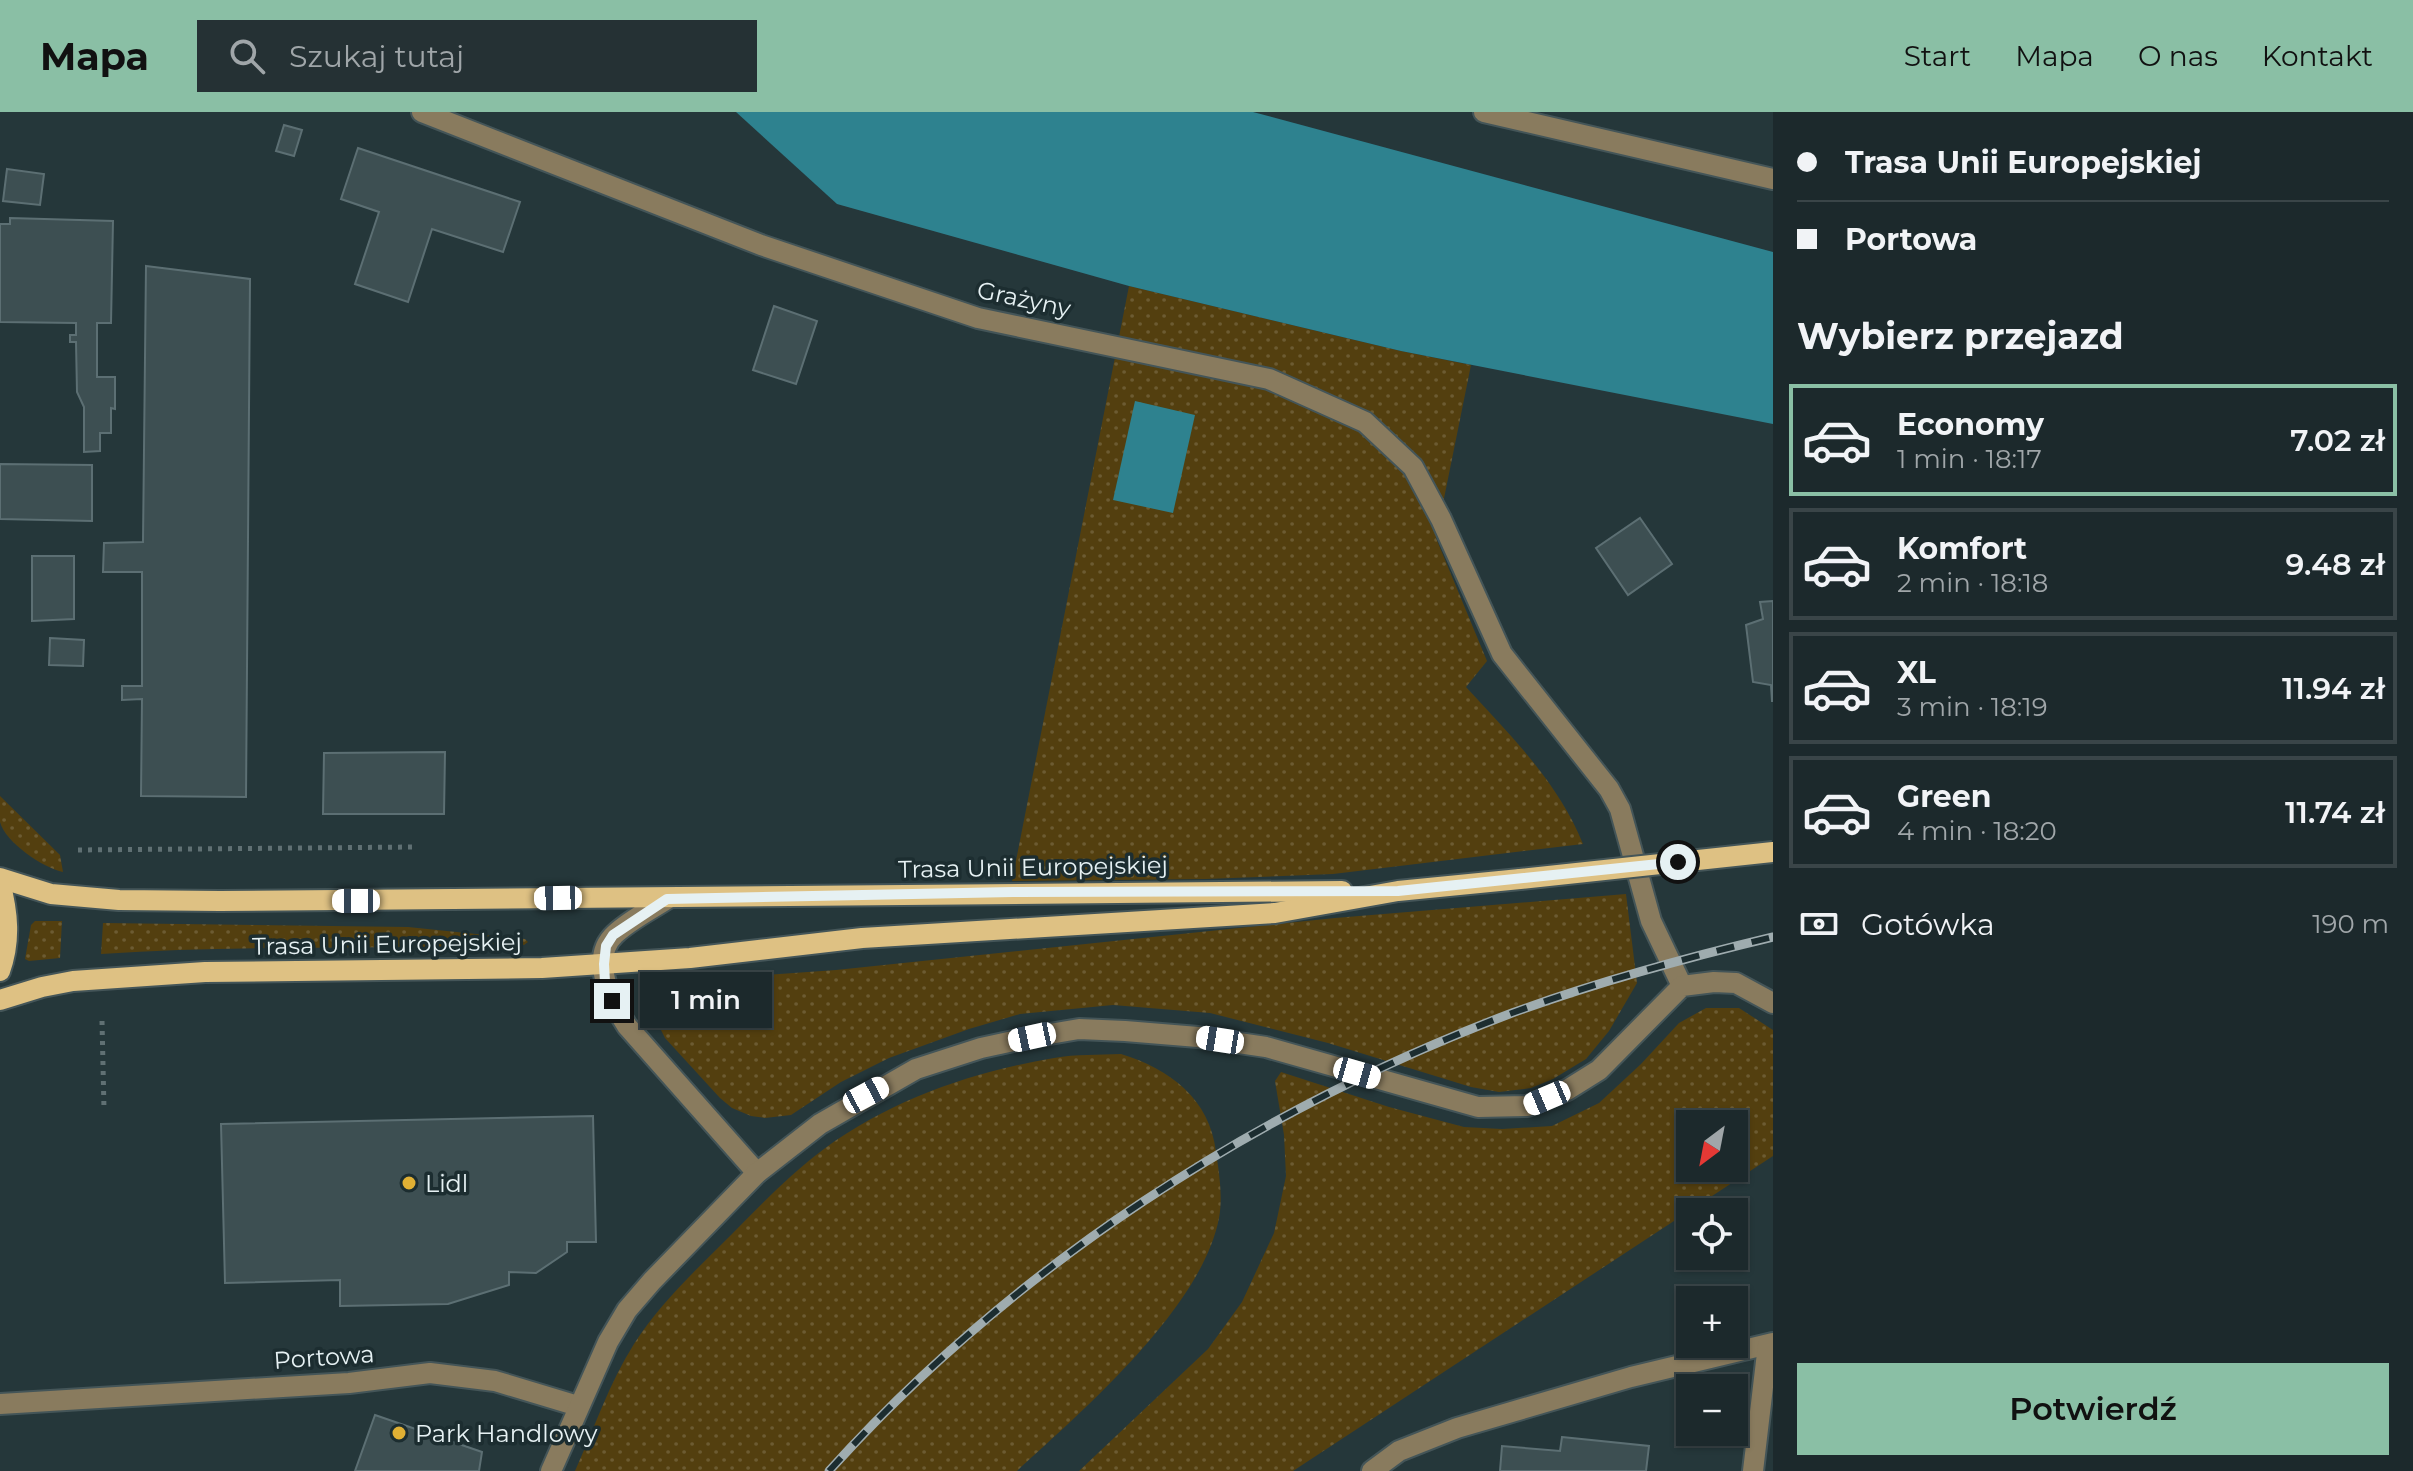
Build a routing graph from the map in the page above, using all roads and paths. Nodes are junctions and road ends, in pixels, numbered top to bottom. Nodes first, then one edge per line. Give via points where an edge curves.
1 (422, 112) edge
2 (1484, 112) edge
3 (1773, 179) edge
4 (413, 847) dead end
5 (78, 850) dead end
6 (1773, 852) edge
7 (0, 880) edge
8 (1398, 891) junction
9 (667, 899) junction
10 (604, 964) junction
11 (0, 971) edge
12 (1682, 986) junction
13 (0, 1000) edge
14 (1773, 1003) edge
15 (102, 1021) dead end
16 (104, 1109) dead end
17 (757, 1173) junction
18 (1771, 1344) edge
19 (0, 1404) edge
20 (578, 1406) junction
21 (551, 1471) edge
22 (1372, 1471) edge
23 (1753, 1471) edge

1 - 12 street, Grażyny via 761,245 978,318 1269,379 1365,422 1413,467 1502,654 1609,789 1620,809 1651,921
2 - 3 street
4 - 5 path
6 - 8 main road, Trasa Unii Europejskiej, bridge
7 - 9 main road, Trasa Unii Europejskiej via 51,894 119,900
7 - 11 main road via 8,933
8 - 9 main road, Trasa Unii Europejskiej
8 - 10 main road, Trasa Unii Europejskiej via 1275,913 862,938
9 - 10 street via 613,935
10 - 13 main road, Trasa Unii Europejskiej via 205,972 73,981
10 - 17 street via 612,1001 627,1026
12 - 14 street via 1736,983
12 - 17 street via 1599,1070 1527,1106 1478,1107 1266,1047 1079,1029 968,1052 916,1069 820,1124
15 - 16 path
17 - 20 street via 627,1310
18 - 22 street via 1631,1377 1457,1428 1399,1451
18 - 23 street
19 - 20 street, Portowa via 441,1373 495,1381
20 - 21 street

